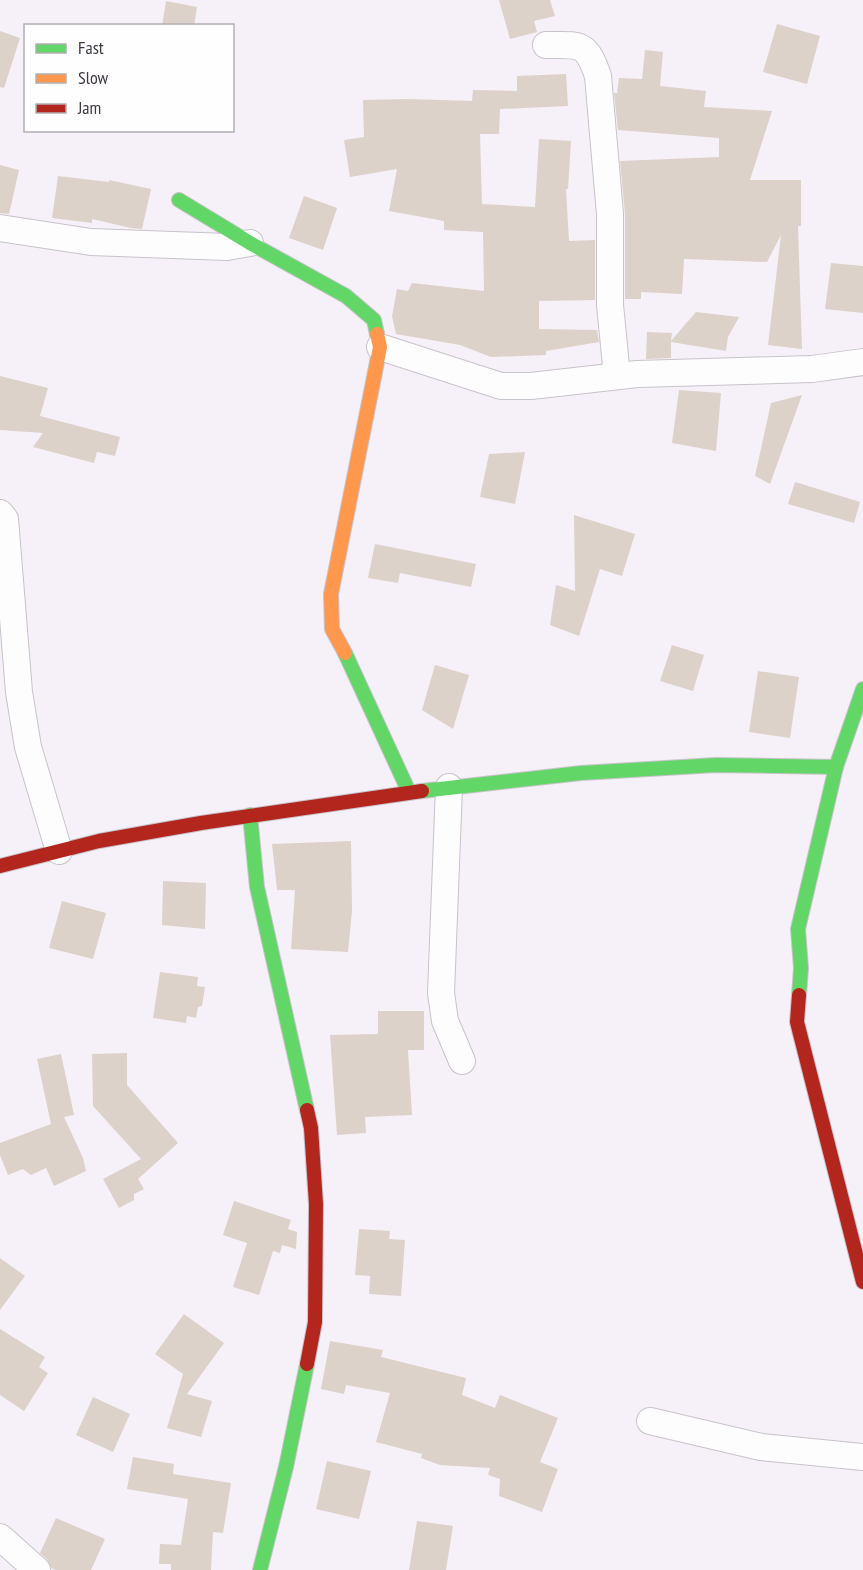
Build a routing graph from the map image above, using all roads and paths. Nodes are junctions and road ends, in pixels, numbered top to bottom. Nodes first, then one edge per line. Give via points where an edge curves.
1 (546, 45) dead end
2 (179, 200) dead end
3 (0, 228) edge
4 (249, 243) junction
5 (380, 347) junction
6 (863, 362) edge
7 (617, 376) junction
8 (0, 513) edge
9 (863, 688) edge
10 (836, 767) junction
11 (449, 788) junction
12 (409, 792) junction
13 (249, 815) junction
14 (59, 851) junction
15 (0, 866) edge
16 (462, 1061) dead end
17 (863, 1282) edge
18 (650, 1421) dead end
19 (863, 1457) edge
20 (0, 1537) edge
21 (37, 1570) edge
22 (260, 1570) edge

1 - 7 street via 576,45 591,55 598,76 610,214 610,305
2 - 4 street
3 - 4 street via 91,242 227,247
4 - 5 street via 346,296 374,320
5 - 7 street via 501,386
5 - 12 street via 331,594 332,629
6 - 7 street via 813,369
8 - 14 street via 5,519 19,692 28,747
9 - 10 street
10 - 11 street via 716,765 581,773
10 - 17 street via 798,929 801,968 797,1022
11 - 12 street
11 - 16 street via 441,993 445,1021
12 - 13 street
13 - 14 street
13 - 22 street via 256,886 311,1128 316,1204 315,1322 286,1467
14 - 15 street
18 - 19 street via 761,1447
20 - 21 street

